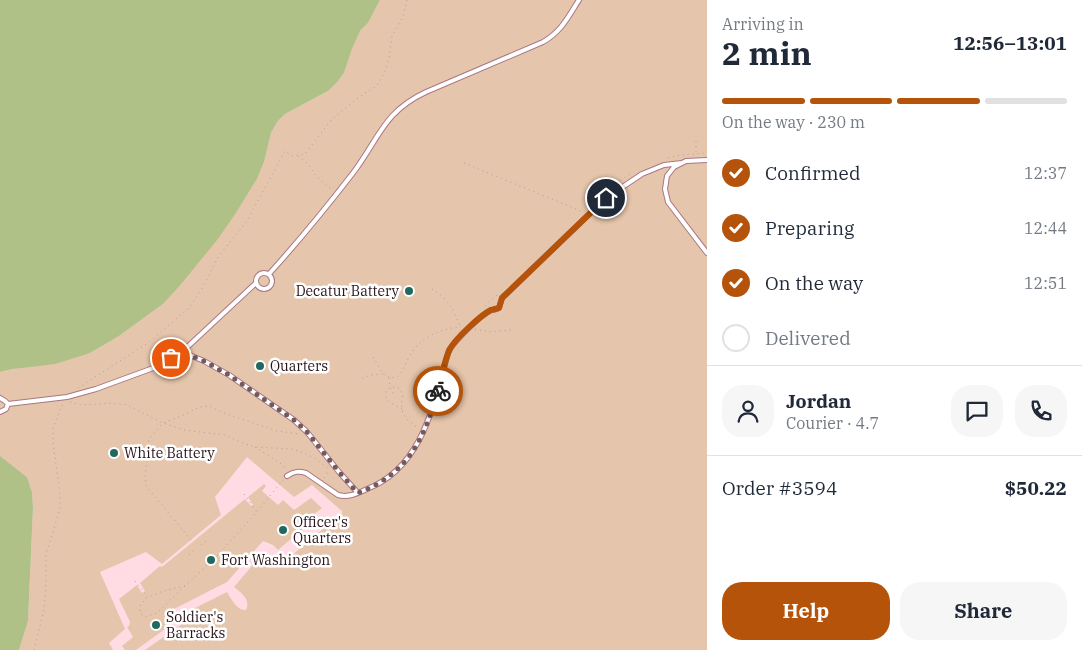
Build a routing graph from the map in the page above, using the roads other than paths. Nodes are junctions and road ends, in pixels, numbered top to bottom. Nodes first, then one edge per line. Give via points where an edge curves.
1 (579, 0) edge
2 (707, 160) edge
3 (682, 162) junction
4 (707, 253) edge
5 (269, 274) junction
6 (256, 283) junction
7 (182, 352) junction
8 (0, 398) edge
9 (8, 404) junction
10 (0, 412) edge
11 (289, 474) road end
12 (358, 493) junction

1 - 5 lane via 564,24 544,42 426,92 402,106 378,133 354,172 314,223
2 - 3 lane
3 - 4 lane via 667,176 666,198
3 - 12 lane via 642,174 606,198 502,298 499,308 491,310 453,344 420,441 394,472 378,485
5 - 6 lane via 260,274
5 - 6 lane via 272,284 268,288 259,287
6 - 7 lane
7 - 9 lane via 156,367 65,399
7 - 12 lane via 229,375 294,420
8 - 9 lane
9 - 10 lane
11 - 12 lane via 306,473 344,497

